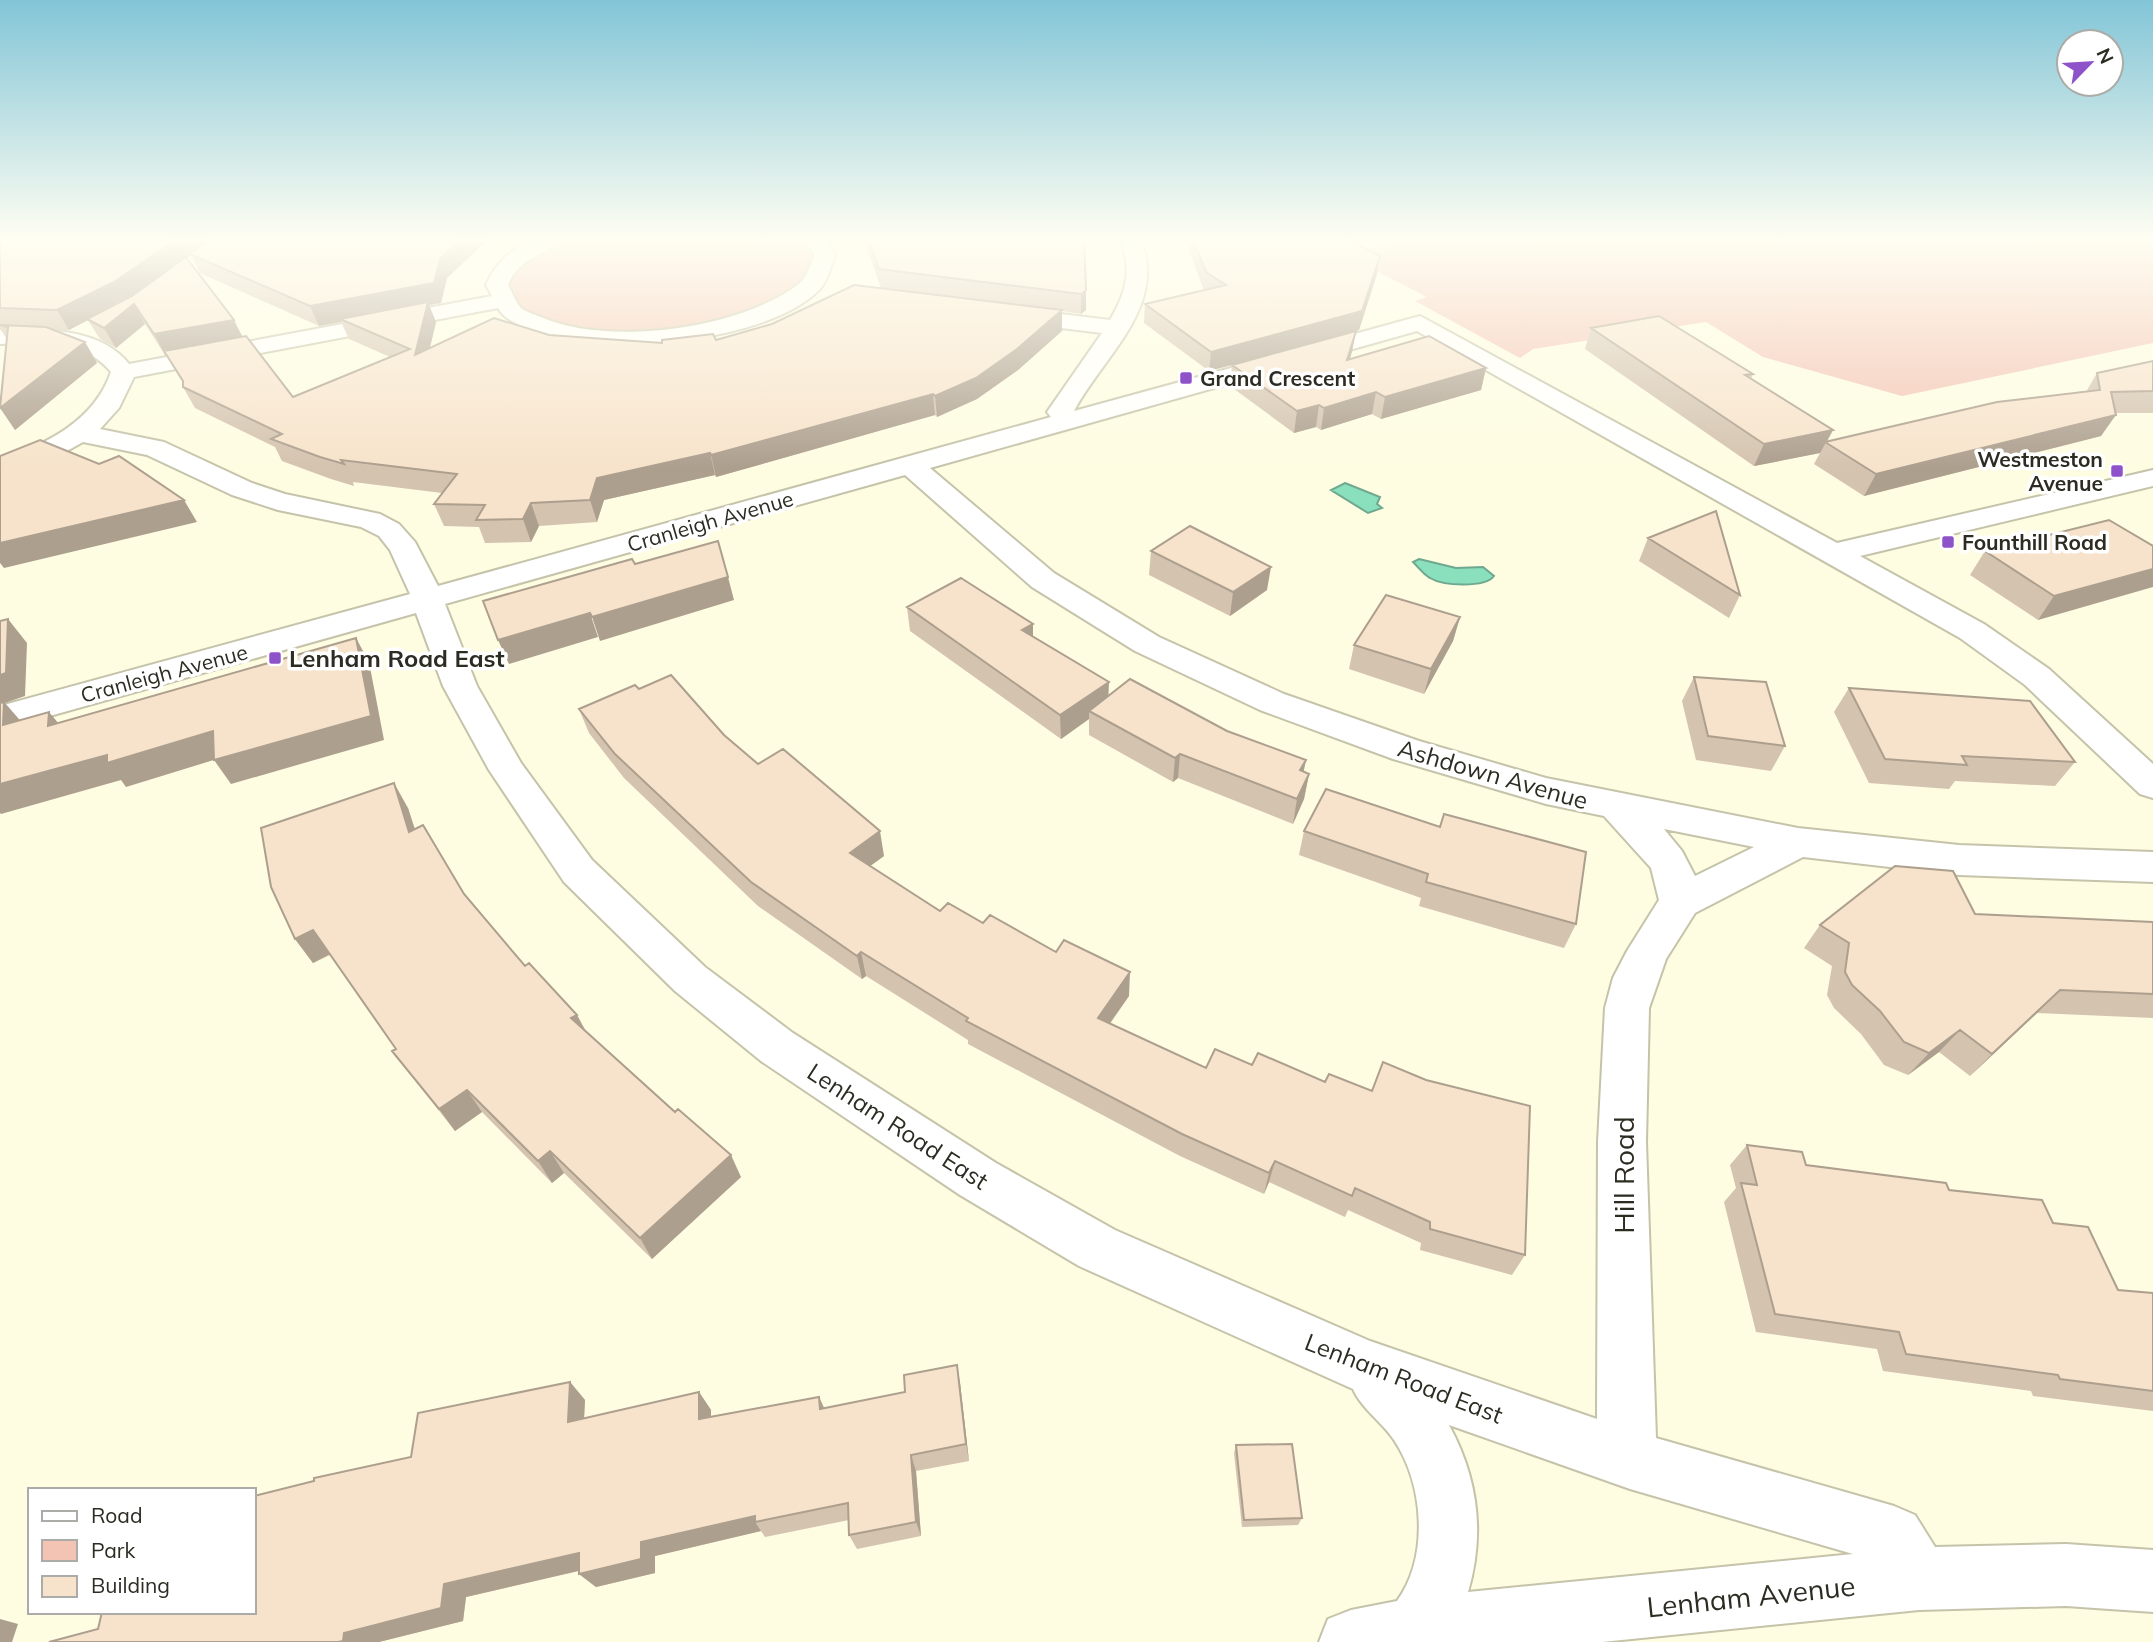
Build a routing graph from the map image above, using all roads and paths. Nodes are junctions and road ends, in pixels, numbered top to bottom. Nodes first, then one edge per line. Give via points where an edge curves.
1 (428, 315) edge
2 (514, 315) edge
3 (759, 315) edge
4 (1012, 315) edge
5 (1126, 315) edge
6 (102, 327) edge
7 (1118, 328) junction
8 (0, 337) edge
9 (73, 341) junction
10 (123, 372) junction
11 (1068, 419) junction
12 (78, 433) junction
13 (910, 465) junction
14 (0, 472) edge
15 (2153, 478) edge
16 (1834, 554) junction
17 (426, 600) junction
18 (0, 718) edge
19 (2153, 785) edge
20 (1618, 807) junction
21 (1798, 842) junction
22 (2153, 867) edge
23 (1680, 902) junction
24 (1366, 1367) junction
25 (1630, 1460) junction
26 (1919, 1579) junction
27 (2153, 1581) edge
28 (1415, 1629) junction
29 (1351, 1642) edge

1 - 10 street
2 - 3 street via 545,328 629,338 673,335
4 - 7 street
5 - 7 street
6 - 9 street
7 - 11 street via 1060,412
8 - 9 street
9 - 10 street via 111,356
10 - 12 street via 114,399
11 - 13 street, Cranleigh Avenue
11 - 16 street, Cranleigh Avenue via 1420,323
12 - 14 street
12 - 17 street, Lenham Road East via 155,448 242,489 381,525 404,548
13 - 17 street, Cranleigh Avenue
13 - 20 street, Ashdown Avenue via 1043,580 1179,660 1337,727 1498,777
15 - 16 street
16 - 19 street via 2002,651 2037,677
17 - 18 street, Cranleigh Avenue
17 - 24 street, Lenham Road East via 460,685 539,820 578,871 690,979 777,1047 978,1180 1097,1248
20 - 21 street, Ashdown Avenue
20 - 23 street via 1672,865
21 - 22 street, Ashdown Avenue via 1959,860
21 - 23 street, Hill Road
23 - 25 street, Hill Road via 1648,951 1627,1008 1622,1142
24 - 25 street, Lenham Road East
24 - 28 street via 1416,1418 1446,1488 1446,1563 1434,1599
25 - 26 street, Lenham Road East via 1894,1536
26 - 27 street, Lenham Avenue via 2066,1575
26 - 28 street, Lenham Avenue
28 - 29 street, Lenham Avenue

